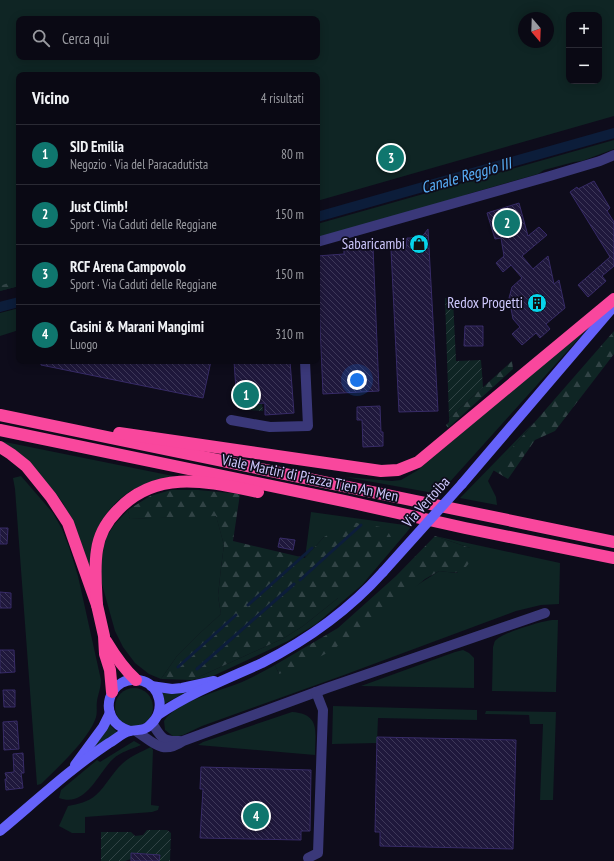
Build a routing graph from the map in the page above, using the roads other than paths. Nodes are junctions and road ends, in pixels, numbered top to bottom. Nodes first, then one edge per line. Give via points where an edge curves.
1 (614, 155) edge
2 (320, 241) edge
3 (614, 299) edge
4 (614, 306) edge
5 (305, 364) edge
6 (0, 415) edge
7 (231, 420) dead end
8 (0, 430) edge
9 (69, 430) junction
10 (0, 447) edge
11 (344, 501) junction
12 (614, 542) edge
13 (614, 558) edge
14 (97, 605) junction
15 (545, 613) dead end
16 (104, 636) junction
17 (225, 679) junction
18 (136, 680) junction
19 (151, 686) junction
20 (112, 692) junction
21 (316, 692) junction
22 (110, 713) junction
23 (155, 719) junction
24 (133, 731) junction
25 (183, 741) junction
26 (70, 772) junction
27 (0, 831) edge
28 (308, 858) dead end

1 - 2 street via 550,176
3 - 9 highway via 418,462 398,470 382,471 129,434
4 - 17 main road, Via Vertoiba, bridge via 462,484 357,599 321,628 276,655
5 - 7 street via 308,426 270,427
6 - 9 highway, Viale Martiri di Piazza Tien An Men
8 - 11 highway, Viale Martiri di Piazza Tien An Men
9 - 12 highway, Viale Martiri di Piazza Tien An Men
10 - 14 highway via 26,466 63,513 73,534
11 - 13 highway, Viale Martiri di Piazza Tien An Men
11 - 14 highway via 301,500 200,481 167,482 149,488 134,495 122,505 102,534 97,549
14 - 16 highway
15 - 21 street
16 - 18 highway via 117,659
16 - 20 highway
17 - 19 main road, Via Vertoiba via 172,689
17 - 23 main road, Via Vertoiba via 180,701
18 - 19 main road, Via Vertoiba
18 - 20 main road via 122,683
19 - 23 main road via 159,698 160,706
20 - 22 main road, Via Vertoiba via 109,699
21 - 25 street
21 - 28 street via 323,710 318,853
22 - 24 main road via 117,725
22 - 26 main road, Via Vertoiba via 103,727
23 - 24 main road, Via Vertoiba via 148,727
23 - 25 street via 160,737 169,742
24 - 25 street via 162,747 174,747
24 - 26 main road, Via Vertoiba via 107,745
26 - 27 main road, Via Vertoiba

